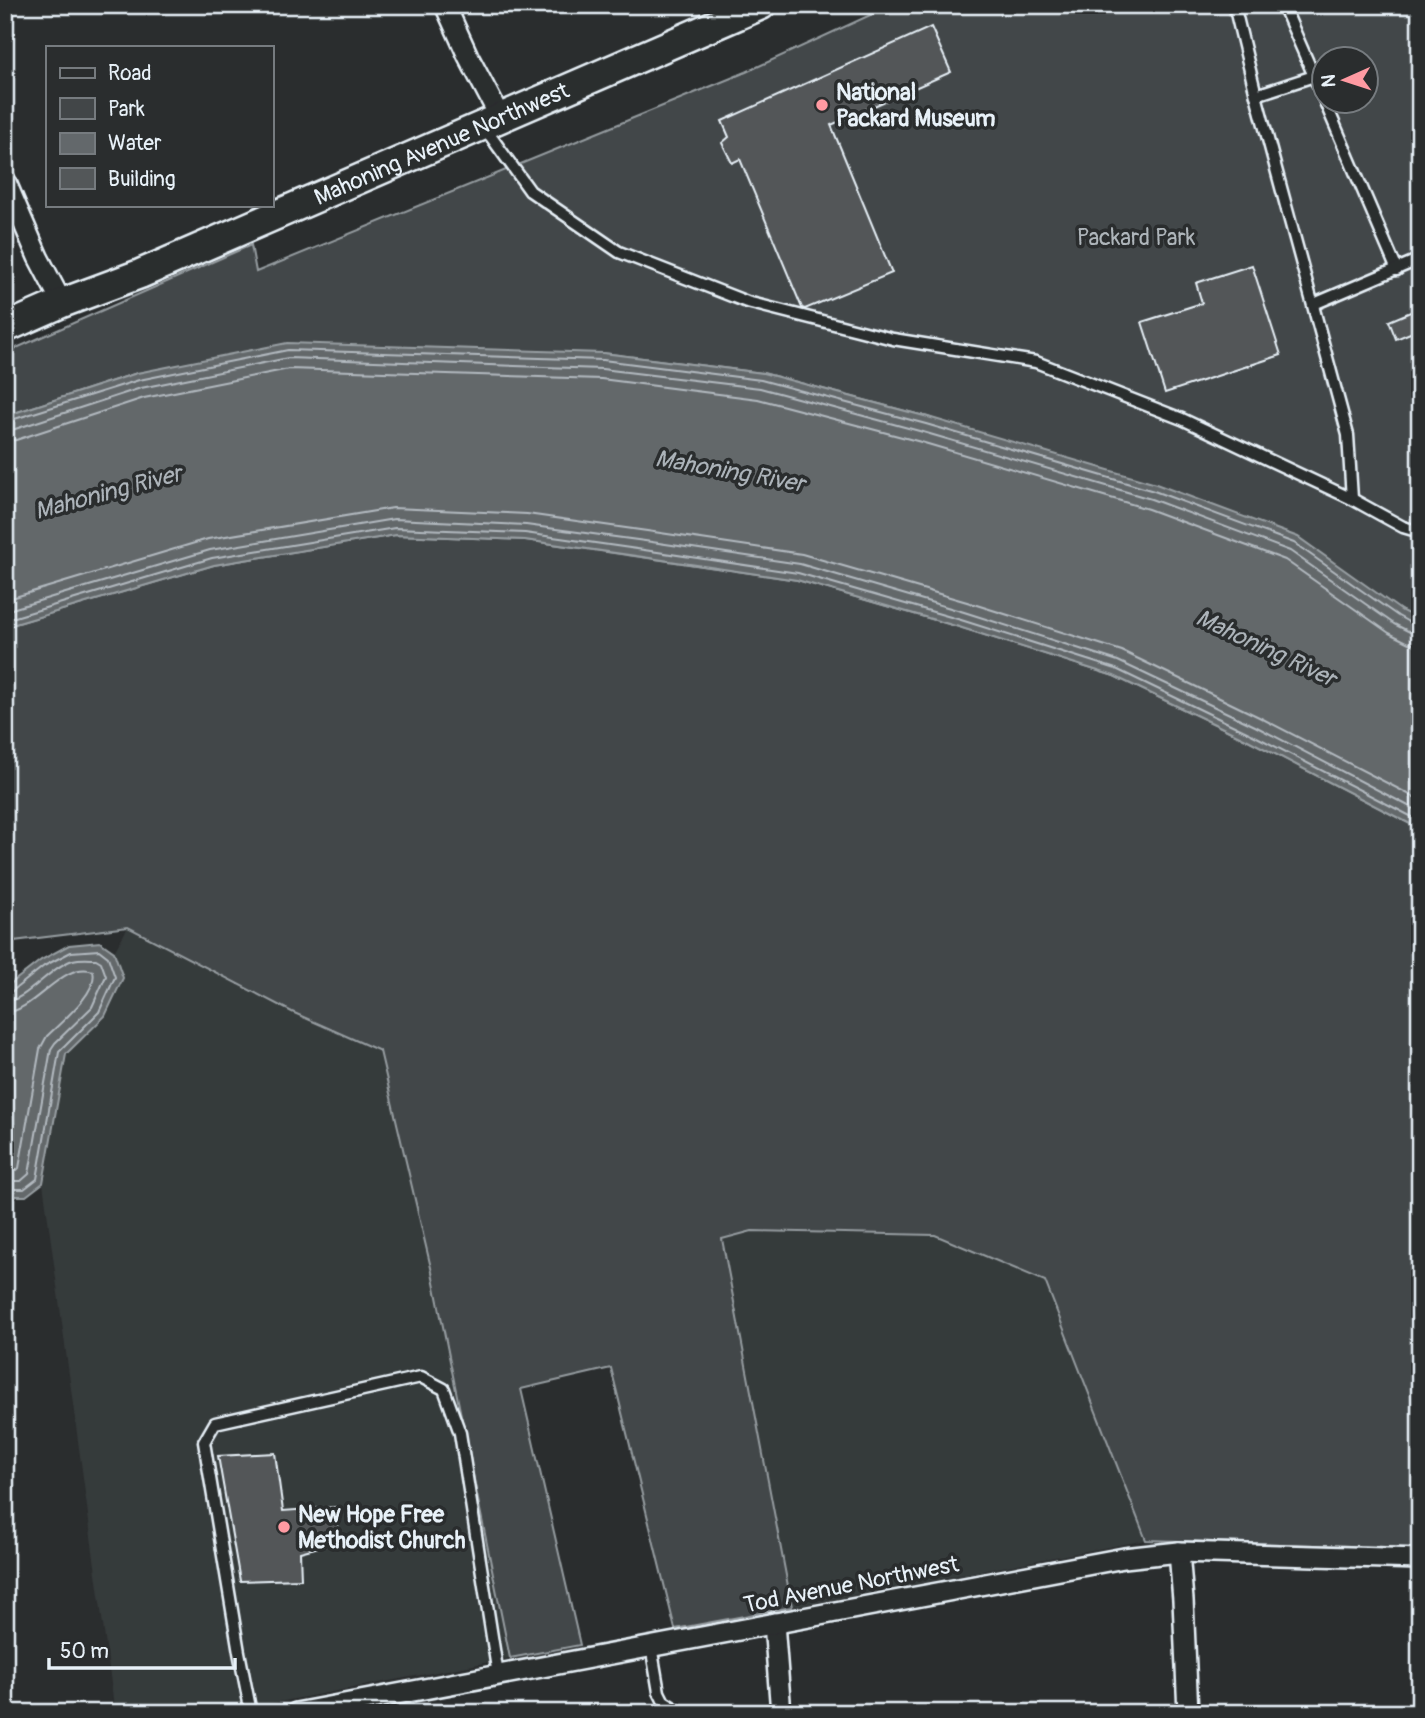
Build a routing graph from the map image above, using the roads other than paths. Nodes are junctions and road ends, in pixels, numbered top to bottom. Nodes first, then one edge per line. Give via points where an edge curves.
1 (445, 5) edge
2 (761, 5) edge
3 (1234, 5) edge
4 (1283, 5) edge
5 (1310, 67) edge
6 (1310, 77) edge
7 (1256, 95) junction
8 (1331, 116) edge
9 (492, 123) junction
10 (5, 180) edge
11 (1420, 259) edge
12 (1397, 270) junction
13 (62, 303) junction
14 (1314, 304) junction
15 (5, 328) edge
16 (1352, 499) junction
17 (1420, 532) edge
18 (1179, 1552) junction
19 (1420, 1559) edge
20 (774, 1623) junction
21 (651, 1646) junction
22 (498, 1675) junction
23 (251, 1713) edge
24 (296, 1713) edge
25 (682, 1713) edge
26 (781, 1713) edge
27 (1188, 1713) edge

1 - 9 street
2 - 9 main road, Mahoning Avenue Northwest
3 - 7 lane
4 - 5 lane
6 - 7 lane
7 - 14 lane
8 - 12 lane
9 - 13 main road, Mahoning Avenue Northwest
9 - 16 lane via 530,191 619,253 747,302 893,339 1036,362 1182,419
10 - 13 street
11 - 12 lane
12 - 14 lane
13 - 15 main road, Mahoning Avenue Northwest
14 - 16 lane via 1348,435
16 - 17 lane
18 - 19 street, Tod Avenue Northwest
18 - 20 street, Tod Avenue Northwest via 1124,1558
18 - 27 street
20 - 21 street, Tod Avenue Northwest
20 - 26 street
21 - 22 street, Tod Avenue Northwest
21 - 25 lane via 659,1692 664,1702
22 - 23 lane via 460,1433 444,1389 421,1377 215,1423 204,1442
22 - 24 street, Tod Avenue Northwest

